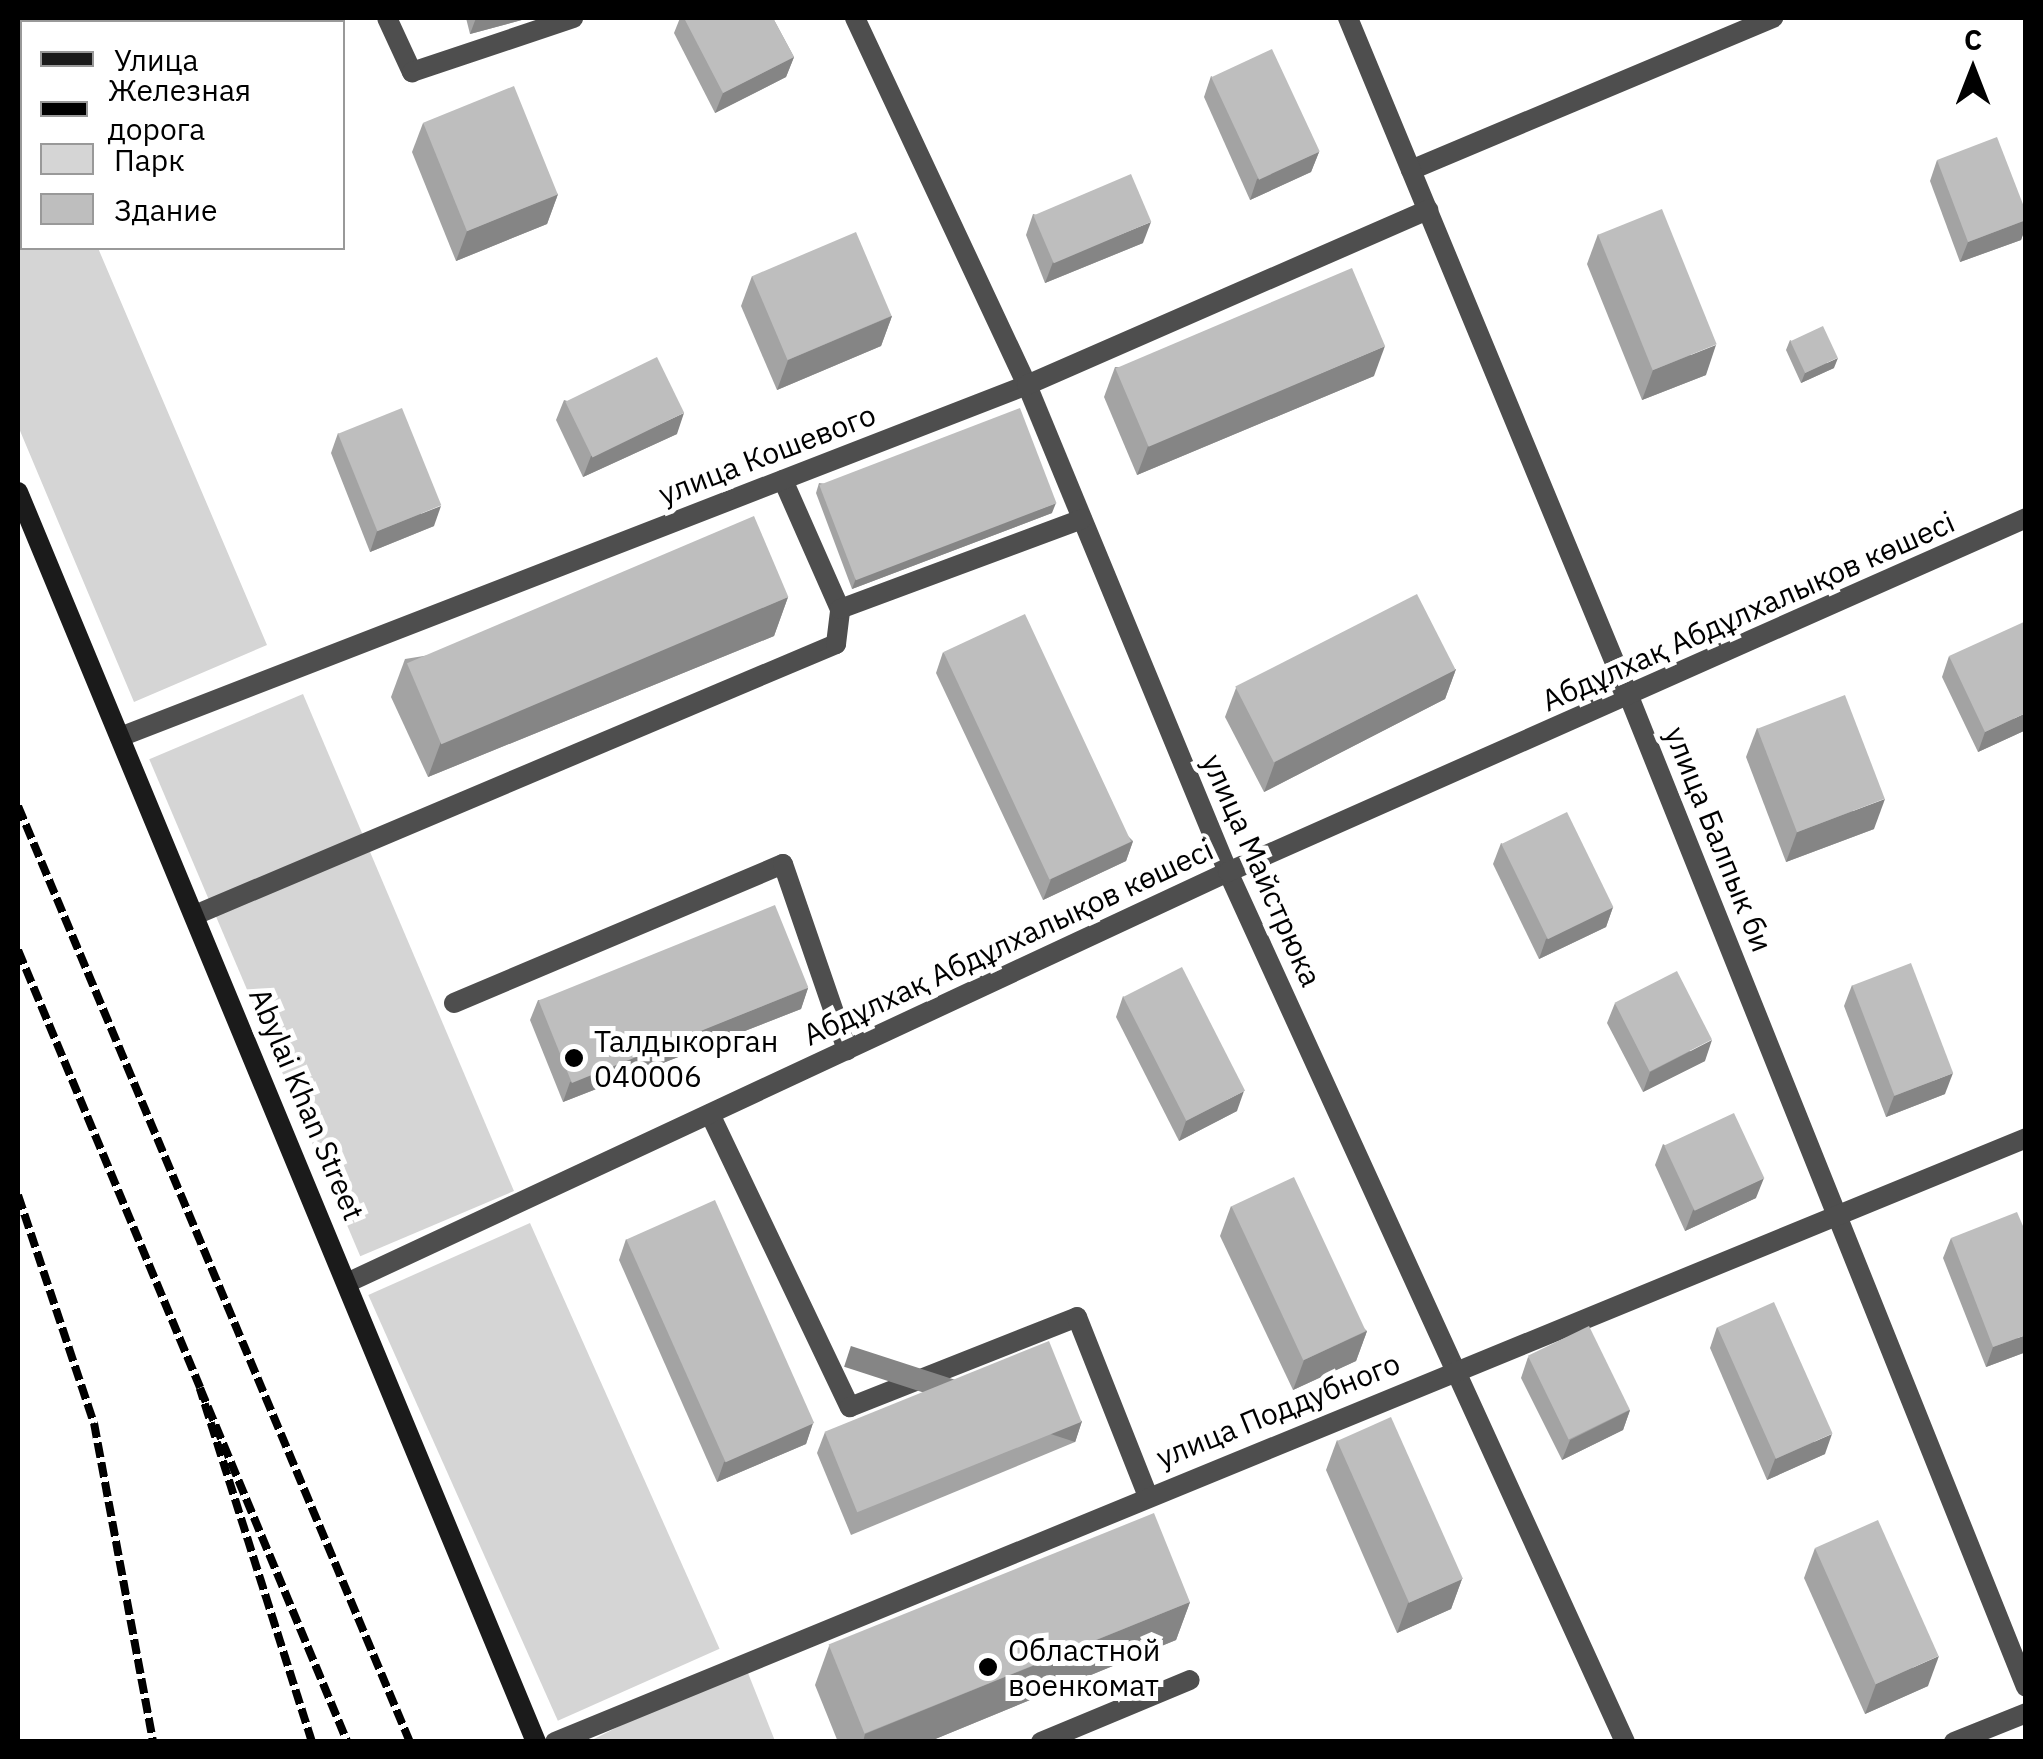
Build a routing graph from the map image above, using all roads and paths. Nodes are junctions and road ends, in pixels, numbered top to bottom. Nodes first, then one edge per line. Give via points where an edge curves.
1 (388, 18) edge
2 (573, 18) edge
3 (855, 18) edge
4 (1348, 18) edge
5 (1773, 18) edge
6 (1411, 170) junction
7 (1428, 210) junction
8 (1027, 385) junction
9 (783, 480) junction
10 (18, 492) edge
11 (1082, 518) junction
12 (2026, 518) edge
13 (840, 609) junction
14 (1630, 698) junction
15 (120, 737) junction
16 (1228, 872) junction
17 (195, 915) junction
18 (454, 1004) dead end
19 (848, 1050) junction
20 (710, 1114) junction
21 (2026, 1138) edge
22 (1836, 1215) junction
23 (349, 1282) junction
24 (1455, 1370) junction
25 (1148, 1496) junction
26 (1190, 1680) dead end
27 (2026, 1686) edge
28 (2026, 1713) edge
29 (536, 1742) edge
30 (555, 1742) edge
31 (1041, 1742) edge
32 (1625, 1742) edge
33 (1954, 1742) edge

1 - 2 street via 412,72
3 - 8 street, улица Майстрюка
4 - 6 street, улица Балпык би
5 - 6 street
6 - 7 street, улица Балпык би
7 - 8 street, улица Кошевого
7 - 14 street, улица Балпык би
8 - 9 street, улица Кошевого
8 - 11 street, улица Майстрюка
9 - 13 street
9 - 15 street, улица Кошевого
10 - 15 main road, Abylai Khan Street
11 - 13 street
11 - 16 street, улица Майстрюка
12 - 14 street, Абдұлхақ Абдұлхалықов көшесі
13 - 17 street via 836,644
14 - 16 street, Абдұлхақ Абдұлхалықов көшесі
14 - 22 street, улица Балпык би
15 - 17 main road, Abylai Khan Street
16 - 19 street, Абдұлхақ Абдұлхалықов көшесі
16 - 24 street, улица Майстрюка
17 - 23 main road, Abylai Khan Street
18 - 19 street via 783,864
19 - 20 street, Абдұлхақ Абдұлхалықов көшесі
20 - 23 street, Абдұлхақ Абдұлхалықов көшесі
20 - 25 street via 850,1406 1077,1317
21 - 22 street, улица Поддубного
22 - 24 street, улица Поддубного
22 - 27 street, улица Балпык би
23 - 29 main road, Abylai Khan Street
24 - 25 street, улица Поддубного
24 - 32 street, улица Майстрюка
25 - 30 street, улица Поддубного
26 - 31 street
28 - 33 street

